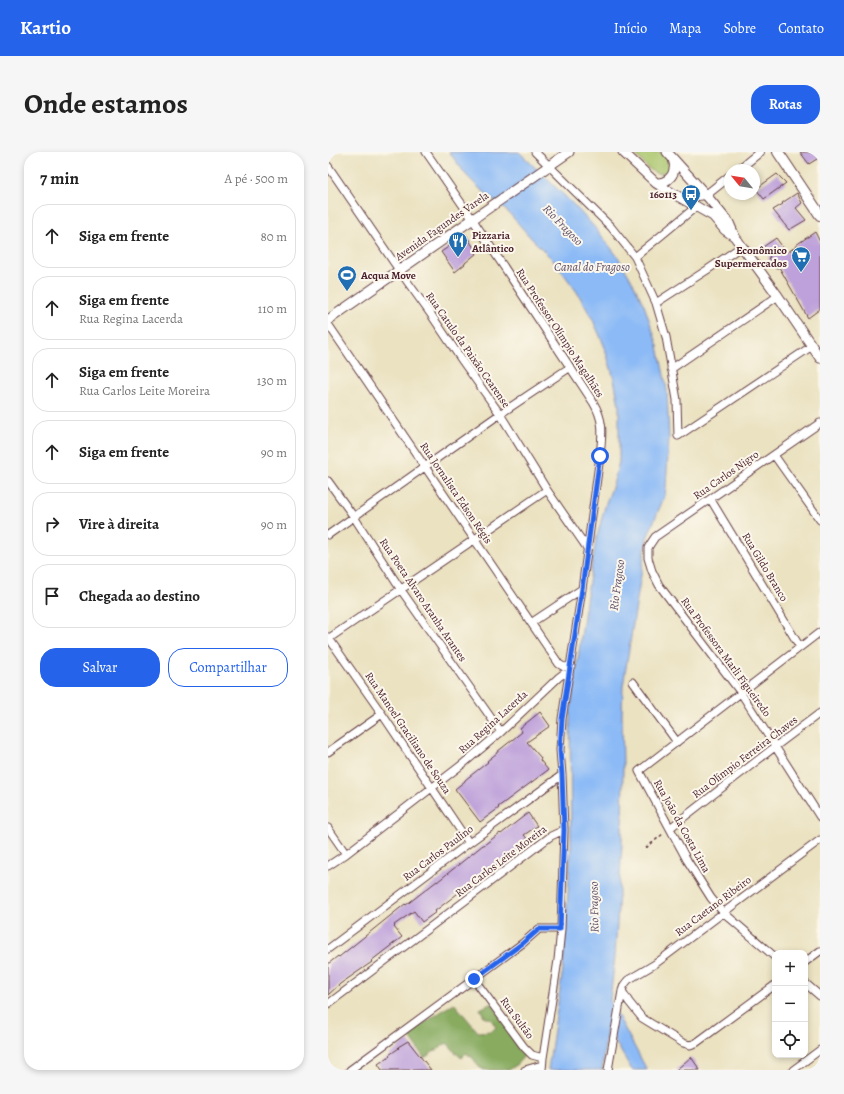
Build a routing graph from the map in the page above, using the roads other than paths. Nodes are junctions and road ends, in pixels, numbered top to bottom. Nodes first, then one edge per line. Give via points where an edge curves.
1 (426, 152) edge
2 (535, 152) edge
3 (569, 152) edge
4 (623, 152) edge
5 (760, 152) edge
6 (778, 152) edge
7 (670, 156) edge
8 (745, 164) edge
9 (328, 166) edge
10 (545, 169) junction
11 (724, 181) edge
12 (656, 183) junction
13 (706, 195) junction
14 (680, 197) junction
15 (696, 206) junction
16 (820, 214) edge
17 (473, 220) junction
18 (735, 237) junction
19 (742, 246) junction
20 (635, 257) junction
21 (399, 270) junction
22 (778, 296) junction
23 (656, 303) junction
24 (328, 320) edge
25 (328, 324) edge
26 (812, 346) junction
27 (820, 358) edge
28 (569, 368) junction
29 (671, 368) junction
30 (500, 414) junction
31 (820, 423) edge
32 (774, 455) junction
33 (425, 468) junction
34 (328, 480) edge
35 (547, 490) junction
36 (711, 500) junction
37 (354, 517) junction
38 (820, 520) edge
39 (328, 535) edge
40 (474, 540) junction
41 (587, 548) junction
42 (648, 548) joint
43 (582, 589) junction
44 (401, 590) junction
45 (531, 623) junction
46 (820, 632) edge
47 (328, 638) edge
48 (800, 647) junction
49 (570, 666) junction
50 (569, 676) junction
51 (633, 682) dead end
52 (741, 693) junction
53 (820, 713) edge
54 (382, 714) junction
55 (501, 732) junction
56 (677, 742) junction
57 (776, 746) junction
58 (328, 752) edge
59 (562, 775) junction
60 (432, 788) junction
61 (820, 817) edge
62 (328, 828) edge
63 (670, 828) junction
64 (564, 830) junction
65 (820, 840) edge
66 (469, 843) junction
67 (346, 854) junction
68 (328, 866) edge
69 (723, 912) junction
70 (560, 929) junction
71 (328, 949) edge
72 (820, 951) edge
73 (772, 954) edge
74 (808, 960) edge
75 (474, 979) junction
76 (774, 986) edge
77 (808, 986) edge
78 (622, 991) junction
79 (820, 996) edge
80 (328, 1004) edge
81 (820, 1050) edge
82 (542, 1064) edge
83 (350, 1070) edge
84 (525, 1070) edge
85 (608, 1070) edge
86 (793, 1070) edge

1 - 17 street, Rua Professor Olímpio Magalhães
2 - 10 street
3 - 10 main road, Avenida Fagundes Varela
4 - 12 main road
5 - 8 street
6 - 16 main road
7 - 12 main road via 675,167 671,176 664,182
7 - 13 main road
9 - 21 street, Rua Catulo da Paixão Cearense
10 - 17 main road, Avenida Fagundes Varela
10 - 20 street via 576,191 611,227
11 - 13 street
12 - 14 main road
13 - 14 street
13 - 18 main road via 729,223
14 - 15 main road
15 - 18 main road via 713,216
15 - 20 street
17 - 21 main road, Avenida Fagundes Varela
17 - 28 street, Rua Professor Olímpio Magalhães
18 - 19 main road
19 - 22 main road
19 - 23 street
20 - 23 street
21 - 24 main road, Avenida Fagundes Varela
21 - 30 street, Rua Catulo da Paixão Cearense
22 - 26 main road
22 - 29 street
23 - 29 street via 666,337
25 - 33 street, Rua Jornalista Edson Régis
26 - 27 main road
26 - 29 street via 678,436 677,400
28 - 30 street
28 - 41 street, Rua Professor Olímpio Magalhães via 597,409 602,428
30 - 33 street
30 - 35 street, Rua Catulo da Paixão Cearense
31 - 32 street, Rua Carlos Nigro
32 - 36 street, Rua Carlos Nigro
32 - 38 street
33 - 37 street
33 - 40 street, Rua Jornalista Edson Régis
34 - 37 street, Rua Poeta Alvaro Aranha Arantes
35 - 40 street
35 - 41 street, Rua Catulo da Paixão Cearense
36 - 42 street, Rua Carlos Nigro via 660,533
36 - 48 street, Rua Gildo Branco
37 - 39 street
37 - 44 street, Rua Poeta Alvaro Aranha Arantes
40 - 44 street
40 - 45 street, Rua Jornalista Edson Régis
41 - 43 street
42 - 52 street, Rua Professora Marli Figueiredo via 650,566 660,585
43 - 45 street
43 - 49 street
44 - 47 street
44 - 55 street, Rua Poeta Alvaro Aranha Arantes
45 - 49 street, Rua Jornalista Edson Régis via 559,664 564,667
46 - 48 street
47 - 54 street, Rua Manoel Graciliano de Souza
48 - 52 street
49 - 50 street
50 - 55 street, Rua Regina Lacerda via 563,674 559,677
50 - 59 street, Rua Carlos Leite Moreira via 560,743
51 - 56 street
52 - 56 street
52 - 57 street, Rua Professora Marli Figueiredo
53 - 57 street, Rua Olímpio Ferreira Chaves
54 - 58 street
54 - 60 street, Rua Manoel Graciliano de Souza
55 - 60 street, Rua Regina Lacerda
56 - 63 street, Rua João da Costa Lima via 639,771
57 - 61 street, Rua Professora Marli Figueiredo
57 - 63 street, Rua Olímpio Ferreira Chaves
59 - 64 street, Rua Carlos Leite Moreira
59 - 66 street, Rua Carlos Paulino
60 - 66 street, Rua Manoel Graciliano de Souza
60 - 67 street, Rua Regina Lacerda
62 - 67 street
63 - 69 street, Rua João da Costa Lima via 686,860
64 - 70 street
64 - 80 street, Rua Carlos Leite Moreira via 551,836
65 - 69 street, Rua Caetano Ribeiro
66 - 71 street, Rua Carlos Paulino
67 - 68 street, Rua Regina Lacerda
69 - 73 street, Rua João da Costa Lima
69 - 78 street, Rua Caetano Ribeiro via 655,964 628,980
70 - 75 street via 539,929
70 - 82 street via 558,960
72 - 74 street
75 - 82 street, Rua Sultão via 524,1047
75 - 83 street
76 - 78 street via 690,1045 642,1018
77 - 79 street
78 - 85 street
81 - 86 street
82 - 84 street

